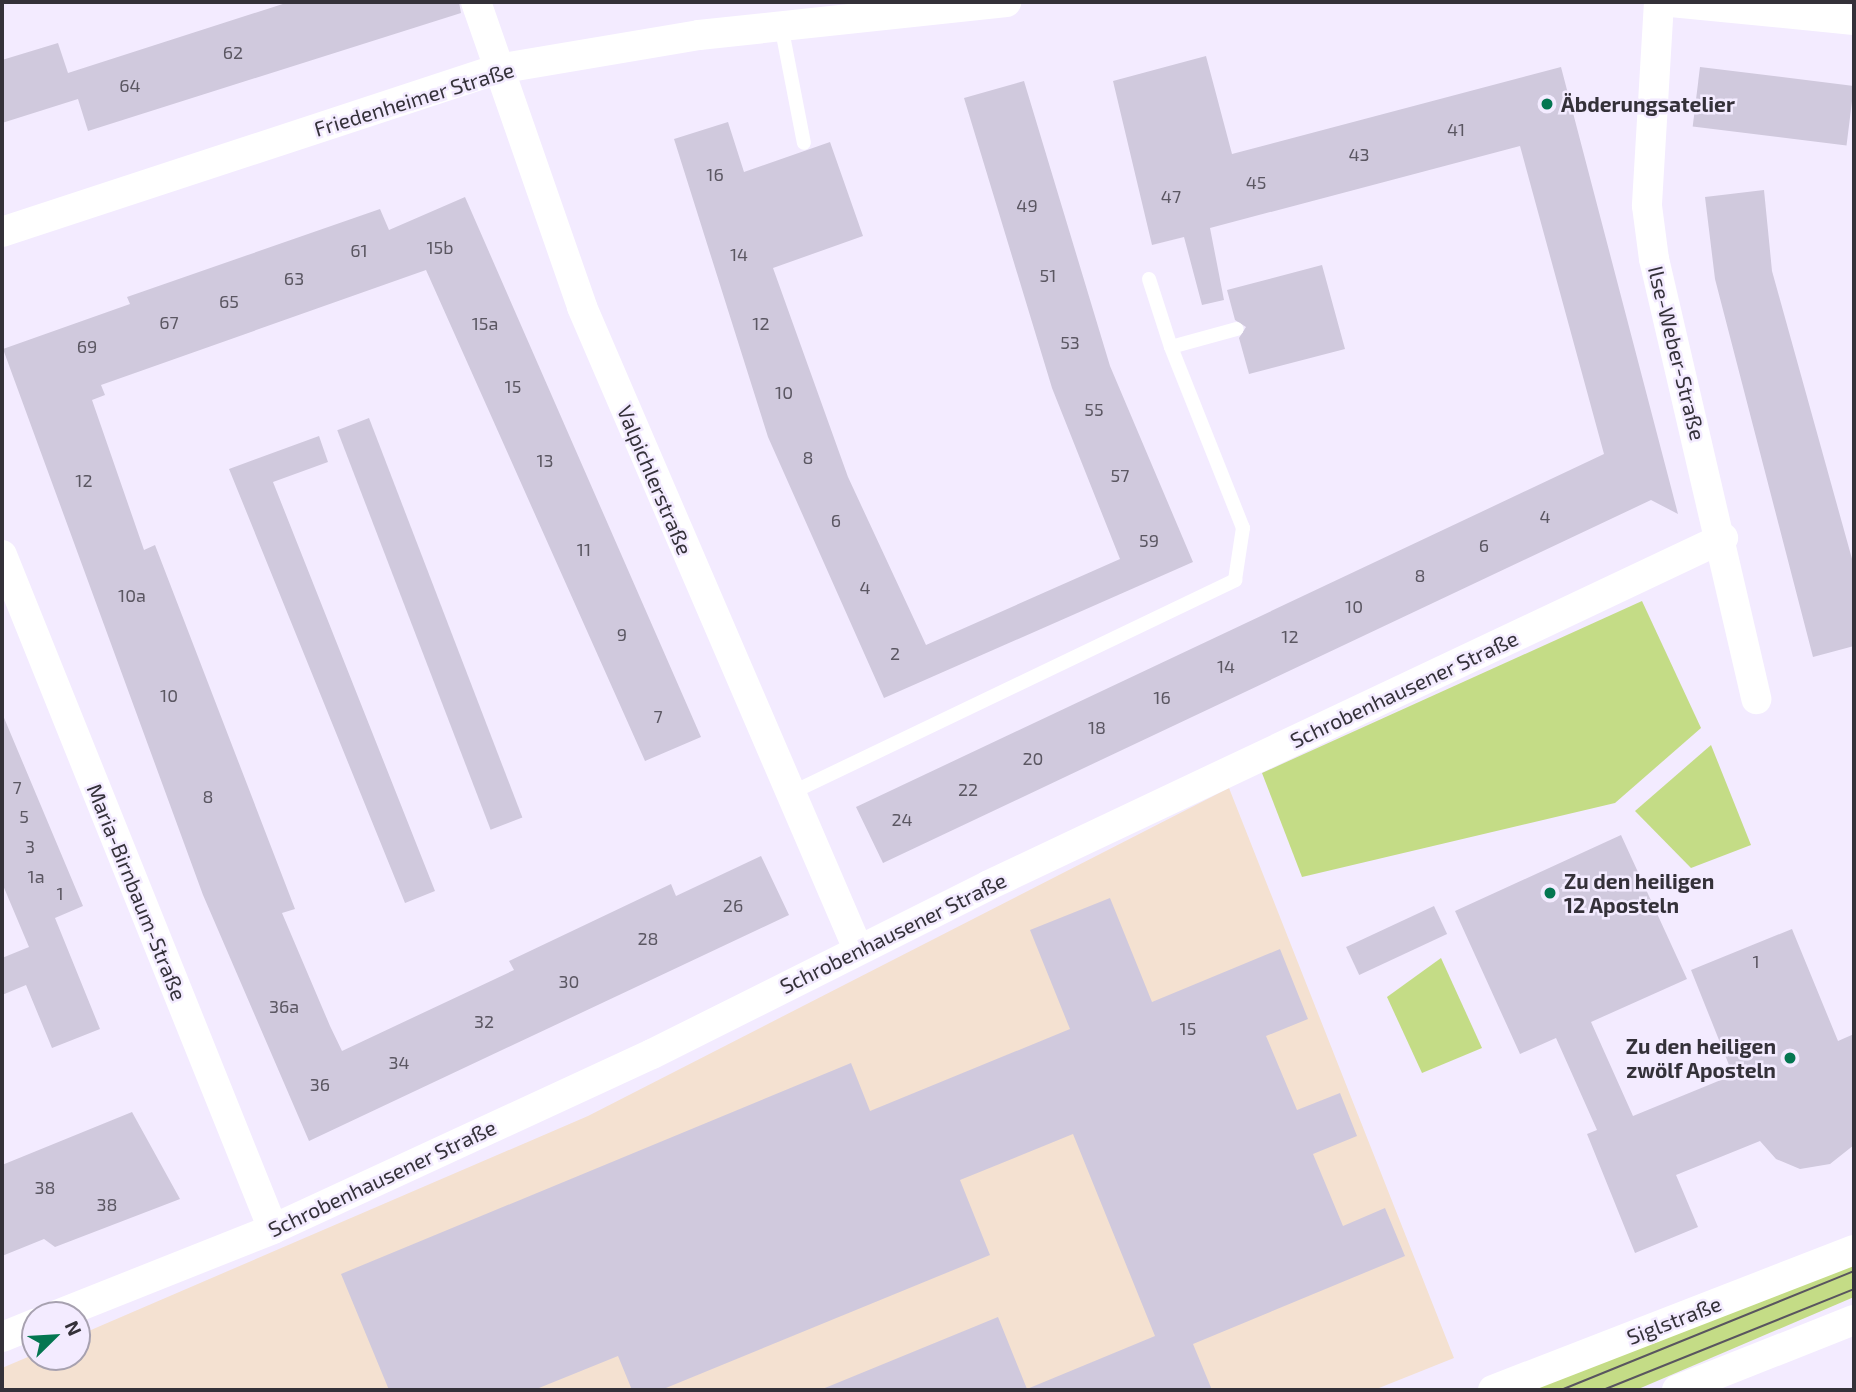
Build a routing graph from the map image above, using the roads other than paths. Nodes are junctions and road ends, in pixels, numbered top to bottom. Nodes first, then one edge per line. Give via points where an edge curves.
1 (476, 2) edge
2 (1006, 2) edge
3 (1659, 2) edge
4 (1671, 2) edge
5 (1854, 20) edge
6 (781, 25) junction
7 (498, 69) junction
8 (804, 143) dead end
9 (2, 232) edge
10 (1149, 279) dead end
11 (1237, 329) dead end
12 (1171, 347) junction
13 (1723, 538) junction
14 (2, 555) edge
15 (1756, 699) dead end
16 (789, 794) junction
17 (858, 949) junction
18 (273, 1229) junction
19 (1854, 1250) edge
20 (91, 1301) edge
21 (1854, 1320) edge
22 (21, 1330) edge
23 (2, 1337) edge
24 (1493, 1390) edge
25 (1677, 1390) edge

1 - 7 street, Valpichlerstraße
2 - 6 street, Friedenheimer Straße
3 - 13 street, Ilse-Weber-Straße via 1647,206 1663,298
4 - 5 street
6 - 7 street, Friedenheimer Straße
6 - 8 lane
7 - 9 street, Friedenheimer Straße
7 - 16 street, Valpichlerstraße via 582,307
10 - 12 lane
11 - 12 lane
12 - 16 lane via 1243,528 1234,580
13 - 15 street, Ilse-Weber-Straße
13 - 17 street, Schrobenhausener Straße
14 - 18 street, Maria-Birnbaum-Straße
16 - 17 street, Valpichlerstraße
17 - 18 street, Schrobenhausener Straße via 652,1054
18 - 20 street, Schrobenhausener Straße
19 - 24 street, Siglstraße
21 - 25 street
22 - 23 street

